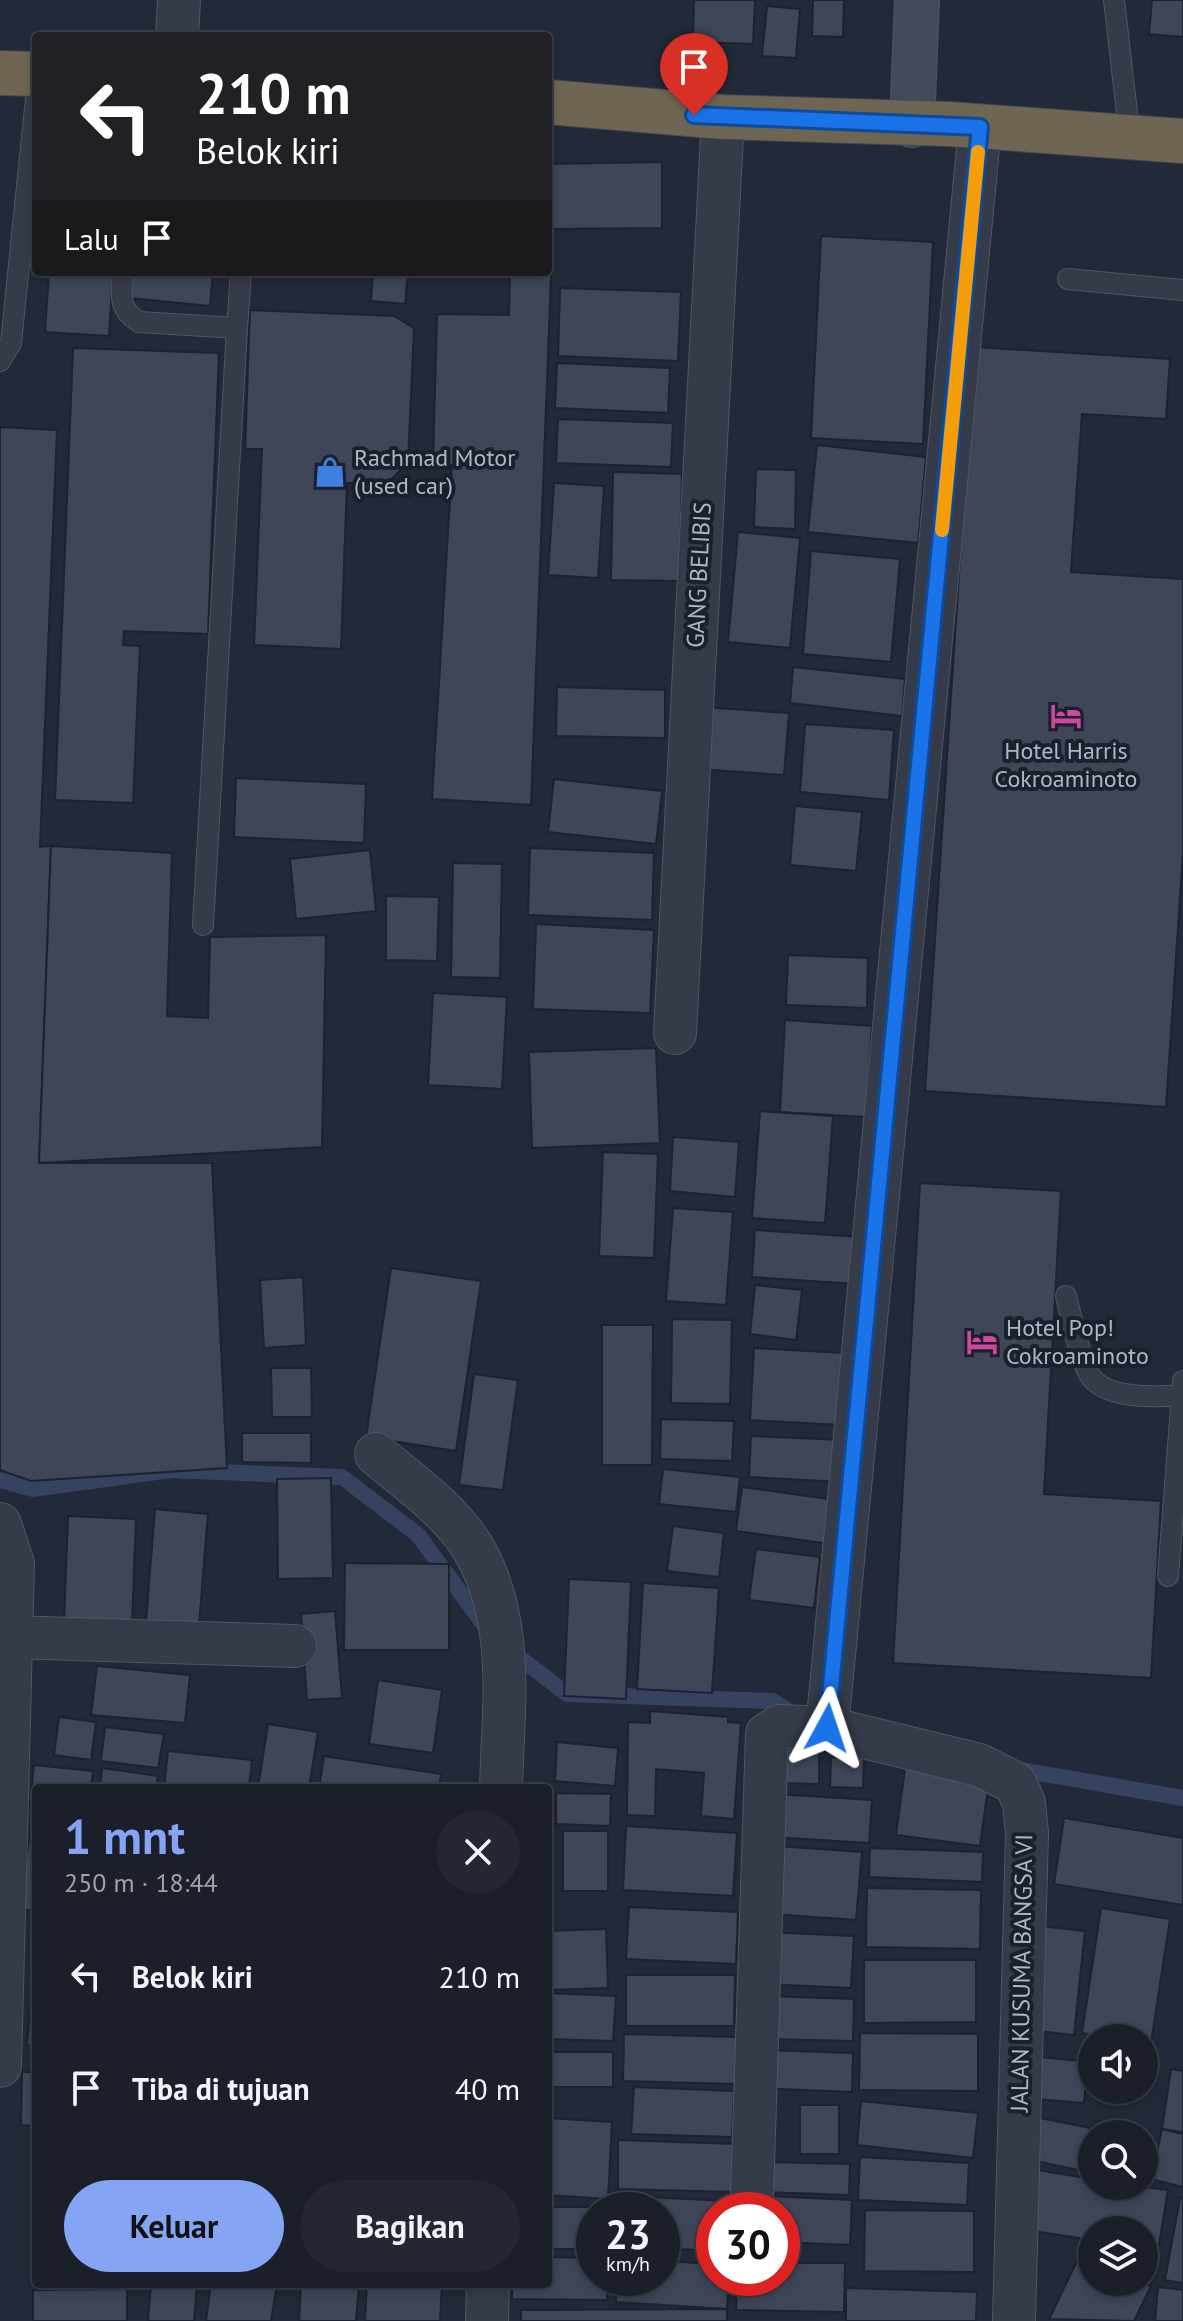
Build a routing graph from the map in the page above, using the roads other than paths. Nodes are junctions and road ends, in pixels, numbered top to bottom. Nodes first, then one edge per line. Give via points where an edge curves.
1 (179, 0) edge
2 (917, 0) edge
3 (1114, 0) edge
4 (177, 32) edge
5 (0, 73) edge
6 (32, 74) edge
7 (552, 102) edge
8 (723, 117) junction
9 (912, 125) junction
10 (980, 127) junction
11 (32, 137) edge
12 (1130, 139) junction
13 (1183, 141) edge
14 (123, 276) edge
15 (241, 276) edge
16 (1068, 279) dead end
17 (1183, 290) edge
18 (237, 328) junction
19 (0, 361) edge
20 (203, 925) dead end
21 (675, 1033) dead end
22 (1066, 1296) dead end
23 (1183, 1381) edge
24 (1182, 1395) edge
25 (376, 1454) dead end
26 (0, 1524) edge
27 (1168, 1576) dead end
28 (10, 1637) junction
29 (295, 1646) dead end
30 (827, 1728) junction
31 (501, 1784) edge
32 (0, 2066) edge
33 (752, 2192) edge
34 (488, 2288) edge
35 (487, 2321) edge
36 (1014, 2321) edge

1 - 4 street
2 - 9 street
3 - 12 lane
5 - 6 highway
7 - 8 highway
8 - 9 highway
8 - 21 street, GANG BELIBIS
9 - 10 highway
10 - 12 highway
10 - 30 street
11 - 19 lane via 11,343
12 - 13 highway
14 - 18 lane via 121,299 127,315 139,322
15 - 18 lane
16 - 17 lane
18 - 20 lane
22 - 24 lane via 1090,1376 1112,1391 1134,1396
23 - 24 lane
24 - 27 lane
25 - 31 street via 441,1510 472,1546 490,1585 502,1644
26 - 28 street via 13,1564
28 - 29 street
28 - 32 street
30 - 33 street, JALAN KUSUMA BANGSA VI via 780,1726 767,1734
30 - 36 street, JALAN KUSUMA BANGSA VI via 979,1765 1015,1783 1024,1803
34 - 35 street

